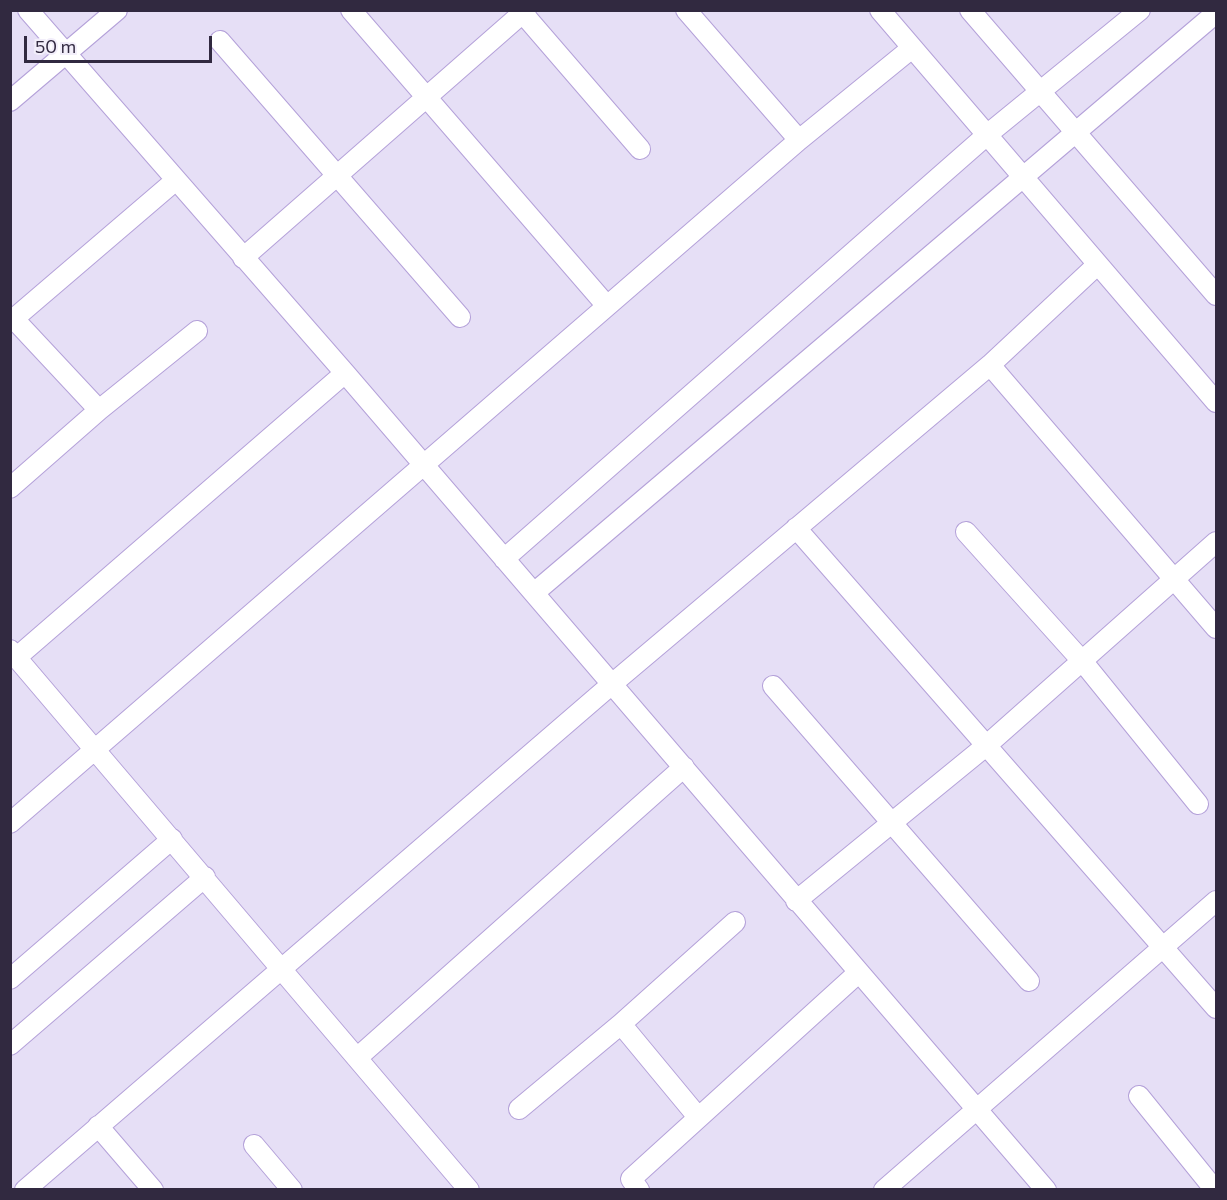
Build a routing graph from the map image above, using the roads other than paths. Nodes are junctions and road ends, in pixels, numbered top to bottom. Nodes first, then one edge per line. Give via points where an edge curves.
1 (28, 10) edge
2 (117, 10) edge
3 (351, 10) edge
4 (686, 10) edge
5 (880, 10) edge
6 (970, 10) edge
7 (1140, 10) edge
8 (523, 11) edge
9 (1216, 13) edge
10 (220, 41) dead end
11 (912, 48) junction
12 (66, 55) junction
13 (1040, 92) junction
14 (427, 98) junction
15 (10, 101) edge
16 (988, 134) junction
17 (1076, 134) junction
18 (798, 140) junction
19 (640, 149) dead end
20 (338, 176) junction
21 (1025, 178) junction
22 (176, 180) junction
23 (243, 258) junction
24 (1097, 265) junction
25 (1216, 295) edge
26 (607, 306) junction
27 (460, 317) dead end
28 (12, 321) edge
29 (197, 331) dead end
30 (990, 365) junction
31 (345, 373) junction
32 (1216, 402) edge
33 (99, 410) junction
34 (423, 465) junction
35 (10, 488) edge
36 (796, 528) junction
37 (966, 532) dead end
38 (1216, 542) edge
39 (504, 559) junction
40 (1176, 581) junction
41 (534, 593) junction
42 (1216, 628) edge
43 (14, 653) edge
44 (1083, 662) junction
45 (612, 684) junction
46 (773, 686) dead end
47 (987, 745) junction
48 (96, 749) junction
49 (684, 767) junction
50 (1198, 804) dead end
51 (10, 823) edge
52 (892, 823) junction
53 (172, 839) junction
54 (205, 877) junction
55 (796, 901) junction
56 (1216, 902) edge
57 (735, 922) dead end
58 (1165, 946) junction
59 (282, 967) junction
60 (858, 973) junction
61 (10, 979) edge
62 (1029, 981) dead end
63 (1216, 1008) edge
64 (621, 1024) junction
65 (10, 1045) edge
66 (357, 1058) junction
67 (1139, 1096) dead end
68 (519, 1110) dead end
69 (977, 1110) junction
70 (698, 1117) junction
71 (98, 1126) junction
72 (254, 1145) dead end
73 (629, 1186) edge
74 (466, 1188) edge
75 (25, 1190) edge
76 (153, 1190) edge
77 (292, 1190) edge
78 (884, 1190) edge
79 (1046, 1190) edge
80 (1215, 1190) edge

1 - 12 street
2 - 12 street
3 - 14 street
4 - 18 street
5 - 11 street
6 - 13 street
7 - 13 street
8 - 14 street
8 - 19 street
9 - 17 street
10 - 20 street
11 - 16 street
11 - 18 street
12 - 15 street
12 - 22 street
13 - 16 street
13 - 17 street
14 - 20 street
14 - 26 street
16 - 21 street
16 - 39 street
17 - 21 street
17 - 25 street
18 - 26 street
20 - 23 street
20 - 27 street
21 - 24 street
21 - 41 street
22 - 23 street
22 - 28 street
23 - 31 street
24 - 30 street
24 - 32 street
26 - 34 street
28 - 33 street
29 - 33 street
30 - 36 street
30 - 40 street
31 - 34 street
31 - 43 street
33 - 35 street
34 - 39 street
34 - 48 street
36 - 45 street
36 - 47 street
37 - 44 street
38 - 40 street
39 - 41 street
40 - 42 street
40 - 44 street
41 - 45 street
43 - 48 street
44 - 47 street
44 - 50 street
45 - 49 street
45 - 59 street
46 - 52 street
47 - 52 street
47 - 58 street
48 - 51 street
48 - 53 street
49 - 55 street
49 - 66 street
52 - 55 street
52 - 62 street
53 - 54 street
53 - 61 street
54 - 59 street
54 - 65 street
55 - 60 street
56 - 58 street
57 - 64 street
58 - 63 street
58 - 69 street
59 - 66 street
59 - 71 street
60 - 69 street
60 - 70 street
64 - 68 street
64 - 70 street
66 - 74 street
67 - 80 street
69 - 78 street
69 - 79 street
70 - 73 street
71 - 75 street
71 - 76 street
72 - 77 street

